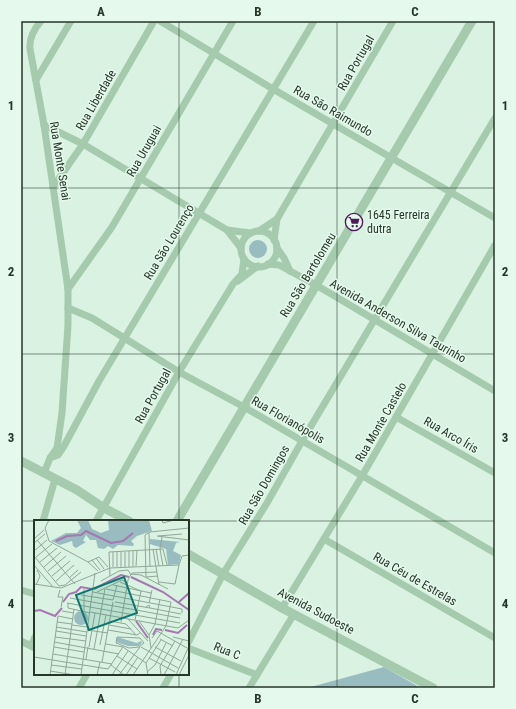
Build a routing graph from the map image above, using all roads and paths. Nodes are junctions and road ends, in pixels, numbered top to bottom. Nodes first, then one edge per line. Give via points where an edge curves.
1 (41, 21) edge
2 (72, 21) edge
3 (154, 21) edge
4 (160, 21) edge
5 (233, 21) edge
6 (314, 21) edge
7 (393, 21) edge
8 (472, 21) edge
9 (214, 53) junction
10 (36, 80) junction
11 (274, 89) junction
12 (495, 118) edge
13 (334, 124) junction
14 (44, 125) junction
15 (83, 144) junction
16 (392, 158) junction
17 (140, 179) junction
18 (53, 187) junction
19 (451, 193) junction
20 (200, 213) junction
21 (495, 218) edge
22 (277, 219) junction
23 (227, 230) junction
24 (259, 231) junction
25 (250, 233) junction
26 (276, 244) junction
27 (495, 245) edge
28 (241, 248) junction
29 (244, 259) junction
30 (268, 264) junction
31 (258, 266) junction
32 (290, 271) junction
33 (233, 284) junction
34 (316, 285) junction
35 (68, 289) junction
36 (68, 308) junction
37 (374, 320) junction
38 (124, 338) junction
39 (433, 354) junction
40 (179, 372) junction
41 (494, 387) edge
42 (244, 406) junction
43 (396, 417) junction
44 (302, 441) junction
45 (50, 458) junction
46 (21, 461) edge
47 (44, 473) junction
48 (495, 473) edge
49 (362, 476) junction
50 (56, 479) junction
51 (104, 508) junction
52 (43, 520) edge
53 (97, 520) edge
54 (127, 520) edge
55 (178, 520) edge
56 (324, 539) junction
57 (495, 553) edge
58 (189, 555) edge
59 (223, 574) junction
60 (21, 590) edge
61 (34, 594) edge
62 (282, 608) junction
63 (294, 614) junction
64 (495, 638) edge
65 (21, 641) edge
66 (189, 641) edge
67 (33, 647) edge
68 (189, 648) edge
69 (86, 675) edge
70 (170, 675) edge
71 (257, 675) junction
72 (79, 688) edge
73 (163, 688) edge
74 (249, 688) edge
75 (433, 688) edge

1 - 10 street, Rua Monte Senai via 30,43
2 - 10 street
3 - 15 street, Rua Liberdade
4 - 9 street, Rua São Raimundo
5 - 9 street, Rua Uruguai
6 - 11 street, Rua São Lourenço
7 - 13 street, Rua Portugal
8 - 16 street, Rua São Bartolomeu
9 - 11 street, Rua São Raimundo
9 - 17 street, Rua Uruguai
10 - 14 street, Rua Monte Senai
11 - 13 street, Rua São Raimundo
11 - 20 street, Rua São Lourenço
12 - 19 street, Rua São Domingos
13 - 16 street, Rua São Raimundo
13 - 22 street, Rua Portugal
14 - 15 street
14 - 18 street, Rua Monte Senai
15 - 17 street
15 - 18 street, Rua Liberdade
16 - 19 street, Rua São Raimundo
16 - 34 street, Rua São Bartolomeu
17 - 20 street
17 - 35 street, Rua Uruguai via 112,227
18 - 35 street, Rua Monte Senai
19 - 21 street, Rua São Raimundo
19 - 37 street, Rua São Domingos
20 - 23 street
20 - 38 street, Rua São Lourenço
22 - 24 street
22 - 26 street
23 - 25 street
23 - 28 street
24 - 25 street
24 - 26 street via 268,234
25 - 28 street via 244,239
26 - 30 street via 273,259
26 - 32 street
27 - 39 street, Rua Monte Castelo
28 - 29 street
29 - 31 street
29 - 33 street, Rua Portugal via 242,274
30 - 31 street
30 - 32 street, Avenida Anderson Silva Taurinho via 279,265
31 - 33 street
32 - 34 street, Avenida Anderson Silva Taurinho
33 - 40 street, Rua Portugal
34 - 37 street, Avenida Anderson Silva Taurinho
34 - 42 street, Rua São Bartolomeu
35 - 36 street, Rua Monte Senai
36 - 38 street, Rua Florianópolis via 92,318
36 - 45 street via 58,448
37 - 39 street, Avenida Anderson Silva Taurinho
37 - 44 street, Rua São Domingos
38 - 40 street, Rua Florianópolis
38 - 45 street, Rua São Lourenço via 64,446 58,455
39 - 41 street, Avenida Anderson Silva Taurinho
39 - 43 street, Rua Monte Castelo
40 - 42 street, Rua Florianópolis
40 - 51 street, Rua Portugal
42 - 44 street, Rua Florianópolis
42 - 55 street, Rua São Bartolomeu
43 - 48 street, Rua Arco Íris
43 - 49 street, Rua Monte Castelo
44 - 49 street, Rua Florianópolis
44 - 59 street, Rua São Domingos
45 - 47 street, Rua São Lourenço
46 - 47 street
47 - 50 street
49 - 56 street, Rua Monte Castelo
49 - 57 street, Rua Florianópolis
50 - 51 street
50 - 52 street
51 - 53 street, Rua Portugal
51 - 54 street
56 - 62 street, Rua Monte Castelo
56 - 64 street, Rua Céu de Estrelas
58 - 59 street, Avenida Sudoeste
59 - 62 street, Avenida Sudoeste
59 - 66 street, Rua São Domingos
60 - 61 street
62 - 63 street, Avenida Sudoeste
63 - 71 street
63 - 75 street, Avenida Sudoeste
65 - 67 street
68 - 71 street, Rua C
69 - 72 street
70 - 73 street
71 - 74 street

